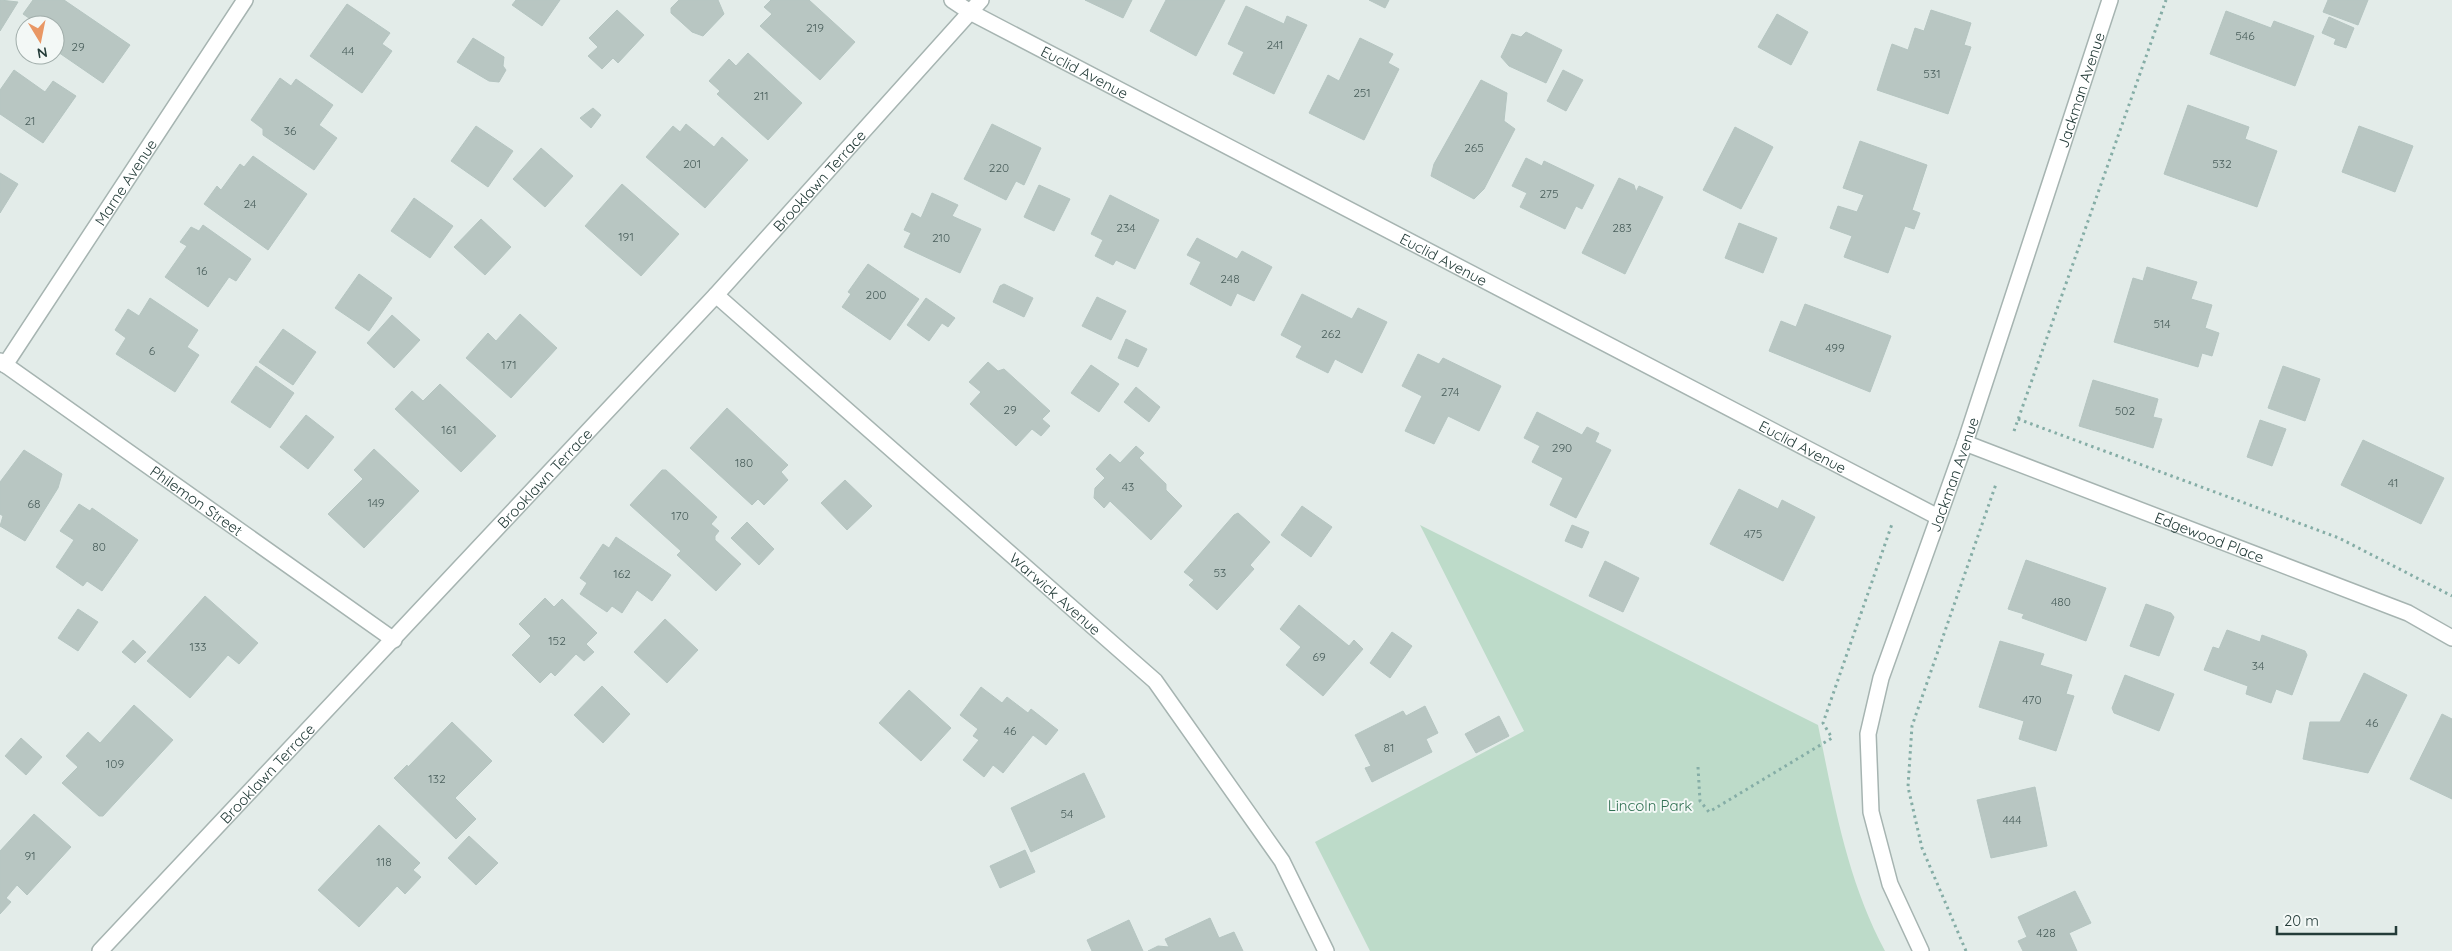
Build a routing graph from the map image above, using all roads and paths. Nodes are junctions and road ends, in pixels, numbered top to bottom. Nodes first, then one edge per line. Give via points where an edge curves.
1 (245, 0) edge
2 (952, 0) edge
3 (981, 0) edge
4 (2110, 0) edge
5 (970, 12) junction
6 (716, 295) junction
7 (3, 363) edge
8 (2018, 419) dead end
9 (1965, 442) junction
10 (1900, 498) junction
11 (1938, 517) junction
12 (2452, 596) edge
13 (2452, 638) edge
14 (394, 640) junction
15 (1698, 767) dead end
16 (100, 951) edge
17 (1326, 951) edge
18 (1921, 951) edge

1 - 7 street, Marne Avenue
2 - 5 street, Euclid Avenue
3 - 5 street, Brooklawn Terrace
4 - 9 street, Jackman Avenue
5 - 6 street, Brooklawn Terrace
5 - 10 street, Euclid Avenue
6 - 14 street, Brooklawn Terrace
6 - 17 street, Warwick Avenue via 1155,681 1282,861
7 - 14 street, Philemon Street
8 - 12 path via 2339,538
9 - 11 street, Jackman Avenue
9 - 13 street, Edgewood Place via 2408,613
10 - 11 street, Euclid Avenue
10 - 15 path via 1823,723 1832,738 1709,812 1700,801
11 - 18 street, Jackman Avenue via 1882,678 1868,734 1871,812 1890,884
14 - 16 street, Brooklawn Terrace

